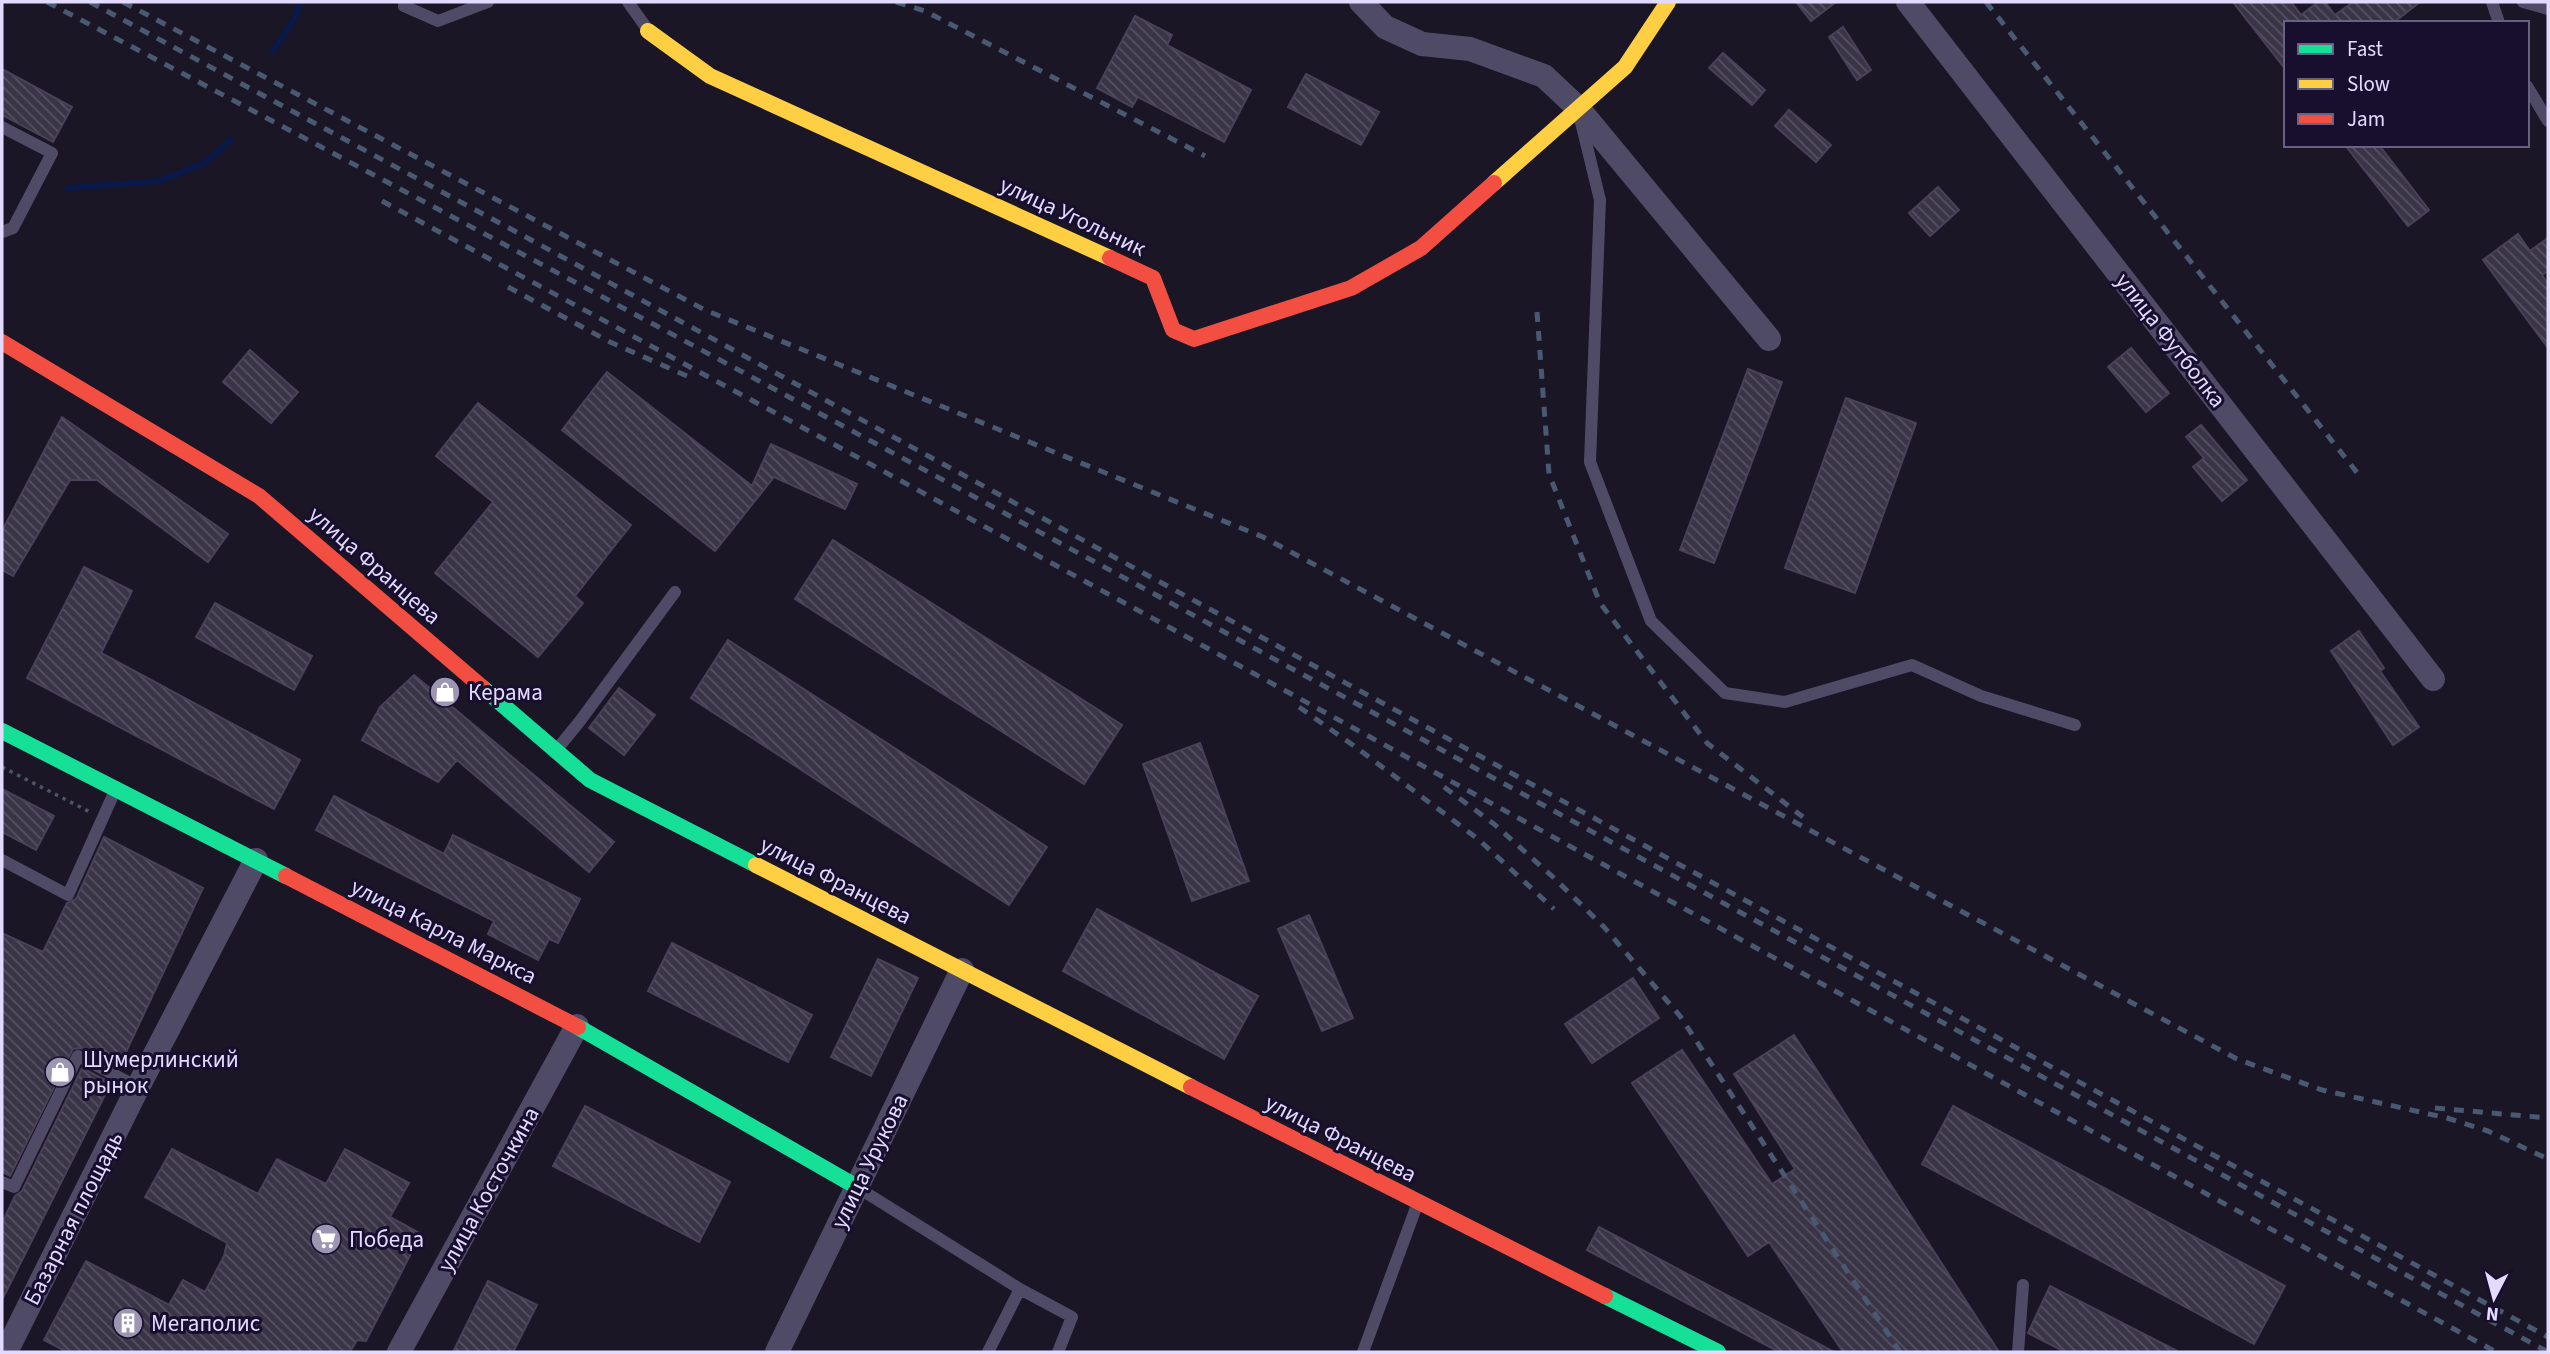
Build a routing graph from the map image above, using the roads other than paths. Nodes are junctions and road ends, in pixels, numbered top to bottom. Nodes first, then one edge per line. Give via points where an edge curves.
1 (405, 2) edge
2 (488, 2) edge
3 (628, 2) edge
4 (1361, 2) edge
5 (1668, 2) edge
6 (1908, 2) edge
7 (2492, 2) edge
8 (2523, 2) edge
9 (2548, 9) edge
10 (2498, 21) edge
11 (648, 31) joint
12 (2529, 89) edge
13 (1577, 107) junction
14 (2548, 121) edge
15 (2, 127) edge
16 (2, 232) edge
17 (1769, 338) dead end
18 (2, 342) edge
19 (675, 592) dead end
20 (2433, 679) dead end
21 (2076, 725) dead end
22 (2, 731) edge
23 (556, 751) junction
24 (116, 789) junction
25 (2, 860) edge
26 (256, 860) junction
27 (962, 970) junction
28 (577, 1026) junction
29 (138, 1087) junction
30 (2, 1182) edge
31 (857, 1187) junction
32 (1418, 1203) junction
33 (2023, 1285) dead end
34 (1020, 1289) junction
35 (1708, 1350) edge
36 (6, 1352) edge
37 (399, 1352) edge
38 (777, 1352) edge
39 (988, 1352) edge
40 (1058, 1352) edge
41 (1363, 1352) edge
42 (2018, 1352) edge

1 - 2 lane via 404,6 438,21
3 - 11 lane
4 - 13 street via 1385,27 1422,44 1470,49 1544,76
5 - 13 street, улица Угольник via 1625,67
6 - 20 street, улица Футболка
7 - 10 lane
8 - 9 lane
11 - 13 street, улица Угольник via 710,76 1153,278 1173,330 1194,339 1352,288 1421,248
12 - 14 lane
13 - 17 street
13 - 21 lane via 1600,200 1590,462 1651,621 1725,693 1785,702 1912,665 1981,696
15 - 16 lane via 52,153 13,228
18 - 23 street, улица Францева via 259,496
19 - 23 lane
22 - 24 street, улица Карла Маркса
23 - 27 street, улица Францева via 590,780
24 - 25 lane via 68,895
24 - 26 street, улица Карла Маркса
26 - 28 street, улица Карла Маркса
26 - 29 street, Базарная площадь
27 - 31 street, улица Урукова
27 - 32 street, улица Францева
28 - 31 street, улица Карла Маркса
28 - 37 street, улица Косточкина
29 - 30 lane via 78,1056 14,1187
29 - 36 street, Базарная площадь
31 - 34 lane
31 - 38 street, улица Урукова
32 - 35 street, улица Францева
32 - 41 lane
33 - 42 lane
34 - 39 lane
34 - 40 lane via 1072,1317

